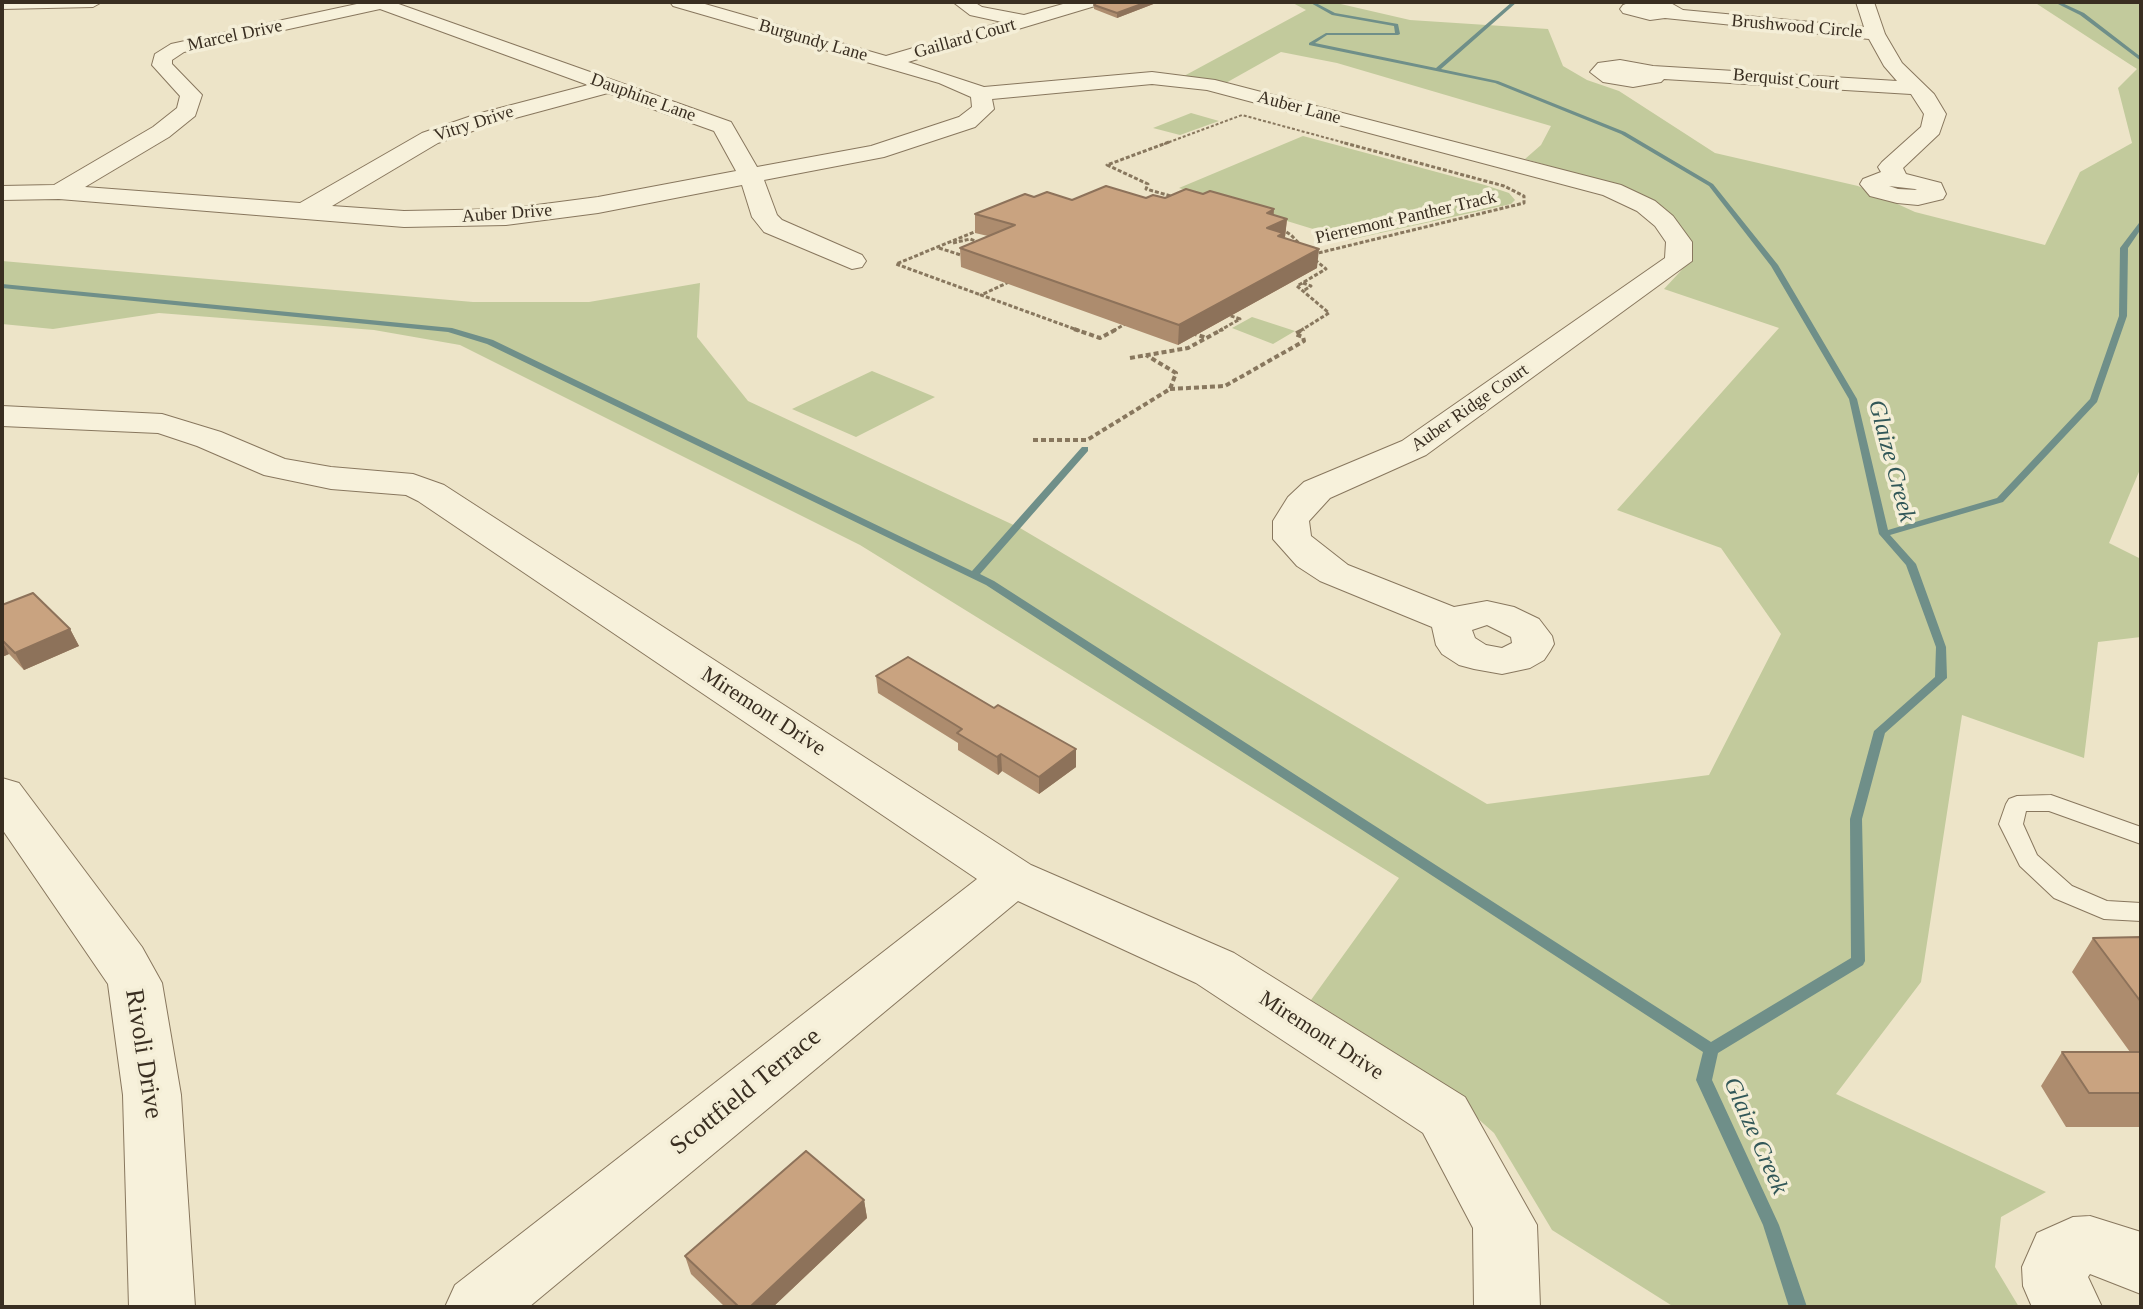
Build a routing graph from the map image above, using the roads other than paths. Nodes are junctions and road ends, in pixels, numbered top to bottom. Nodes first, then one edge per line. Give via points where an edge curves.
1 (93, 2) edge
2 (962, 2) edge
3 (1089, 2) edge
4 (1865, 2) edge
5 (378, 3) edge
6 (689, 3) edge
7 (2, 4) edge
8 (1670, 14) dead end
9 (1026, 21) junction
10 (1876, 34) junction
11 (886, 62) junction
12 (1653, 72) dead end
13 (946, 79) joint
14 (609, 86) junction
15 (1918, 88) junction
16 (981, 94) junction
17 (751, 177) junction
18 (1896, 178) dead end
19 (59, 192) junction
20 (2, 193) edge
21 (1646, 206) joint
22 (307, 210) junction
23 (852, 261) dead end
24 (2, 416) edge
25 (1455, 622) dead end
26 (2, 794) edge
27 (2141, 836) edge
28 (1013, 878) junction
29 (2141, 912) edge
30 (2141, 1264) edge
31 (162, 1307) edge
32 (478, 1307) edge
33 (1507, 1307) edge
34 (2069, 1307) edge

1 - 7 street
2 - 9 street via 976,11
3 - 9 street, Gaillard Court
4 - 10 street
5 - 14 street, Dauphine Lane
5 - 19 street, Marcel Drive via 178,48 162,58 162,65 191,95 187,111
6 - 11 street, Burgundy Lane
8 - 10 street, Brushwood Circle
9 - 11 street, Gaillard Court
10 - 15 street via 1894,66
11 - 13 street, Burgundy Lane
12 - 15 street, Berquist Court
13 - 16 street, Auber Lane
14 - 17 street, Dauphine Lane via 723,127
14 - 22 street, Vitry Drive via 430,138
15 - 18 street via 1932,105 1931,129 1890,167
16 - 17 street, Auber Drive via 983,109 967,122 927,137
16 - 21 street, Auber Lane via 1140,78 1190,80 1587,182
17 - 22 street, Auber Drive via 506,217 404,219
17 - 23 street, Dauphine Lane via 773,226
19 - 20 street, Auber Drive
19 - 22 street, Auber Drive
21 - 25 street, Auber Ridge Court via 1679,242 1678,261 1414,448 1317,490 1291,521 1292,539 1334,573
24 - 28 street, Miremont Drive via 162,424 276,468 413,485 431,493
26 - 31 street, Rivoli Drive via 135,983 153,1109
27 - 29 lane via 2051,803 2017,804 2011,824 2028,860 2063,892 2104,910
28 - 32 street, Scottfield Terrace
28 - 33 street, Miremont Drive via 1215,968 1444,1115 1505,1225
30 - 34 street via 2090,1245 2060,1254 2054,1267 2056,1286

